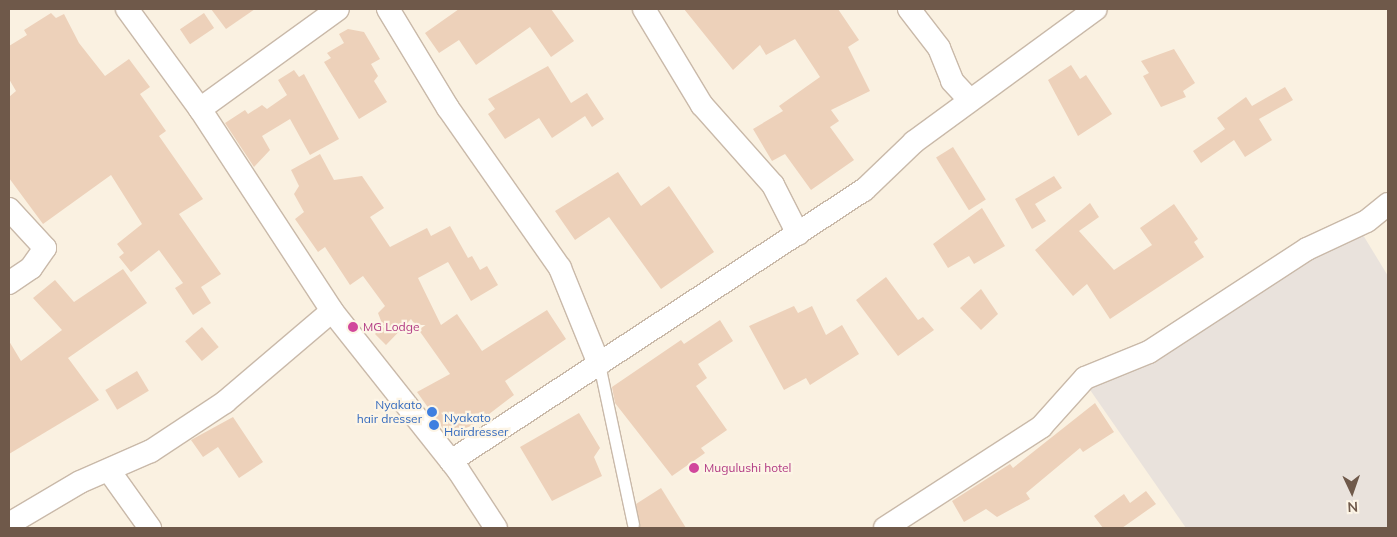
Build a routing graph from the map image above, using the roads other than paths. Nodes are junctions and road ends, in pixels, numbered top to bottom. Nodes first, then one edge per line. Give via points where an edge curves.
1 (127, 9) edge
2 (338, 9) edge
3 (388, 9) edge
4 (644, 9) edge
5 (909, 9) edge
6 (1096, 9) edge
7 (970, 100) junction
8 (200, 109) junction
9 (1388, 204) edge
10 (9, 209) edge
11 (798, 234) junction
12 (9, 283) edge
13 (332, 311) junction
14 (599, 364) junction
15 (451, 461) junction
16 (110, 472) junction
17 (9, 524) edge
18 (633, 524) dead end
19 (150, 528) edge
20 (496, 528) edge
21 (885, 528) edge

1 - 8 street
2 - 8 street
3 - 14 street via 448,108 560,268
4 - 11 street via 702,105 772,186
5 - 7 street via 939,48 952,81
6 - 7 street
7 - 11 street via 914,142 864,190
8 - 13 street
9 - 21 street via 1367,221 1307,249 1149,352 1086,378 1041,427
10 - 12 street via 45,248 31,268
11 - 14 street
13 - 15 street
13 - 16 street via 225,402 151,451
14 - 15 street
14 - 18 lane
15 - 20 street
16 - 17 street via 80,482
16 - 19 street

